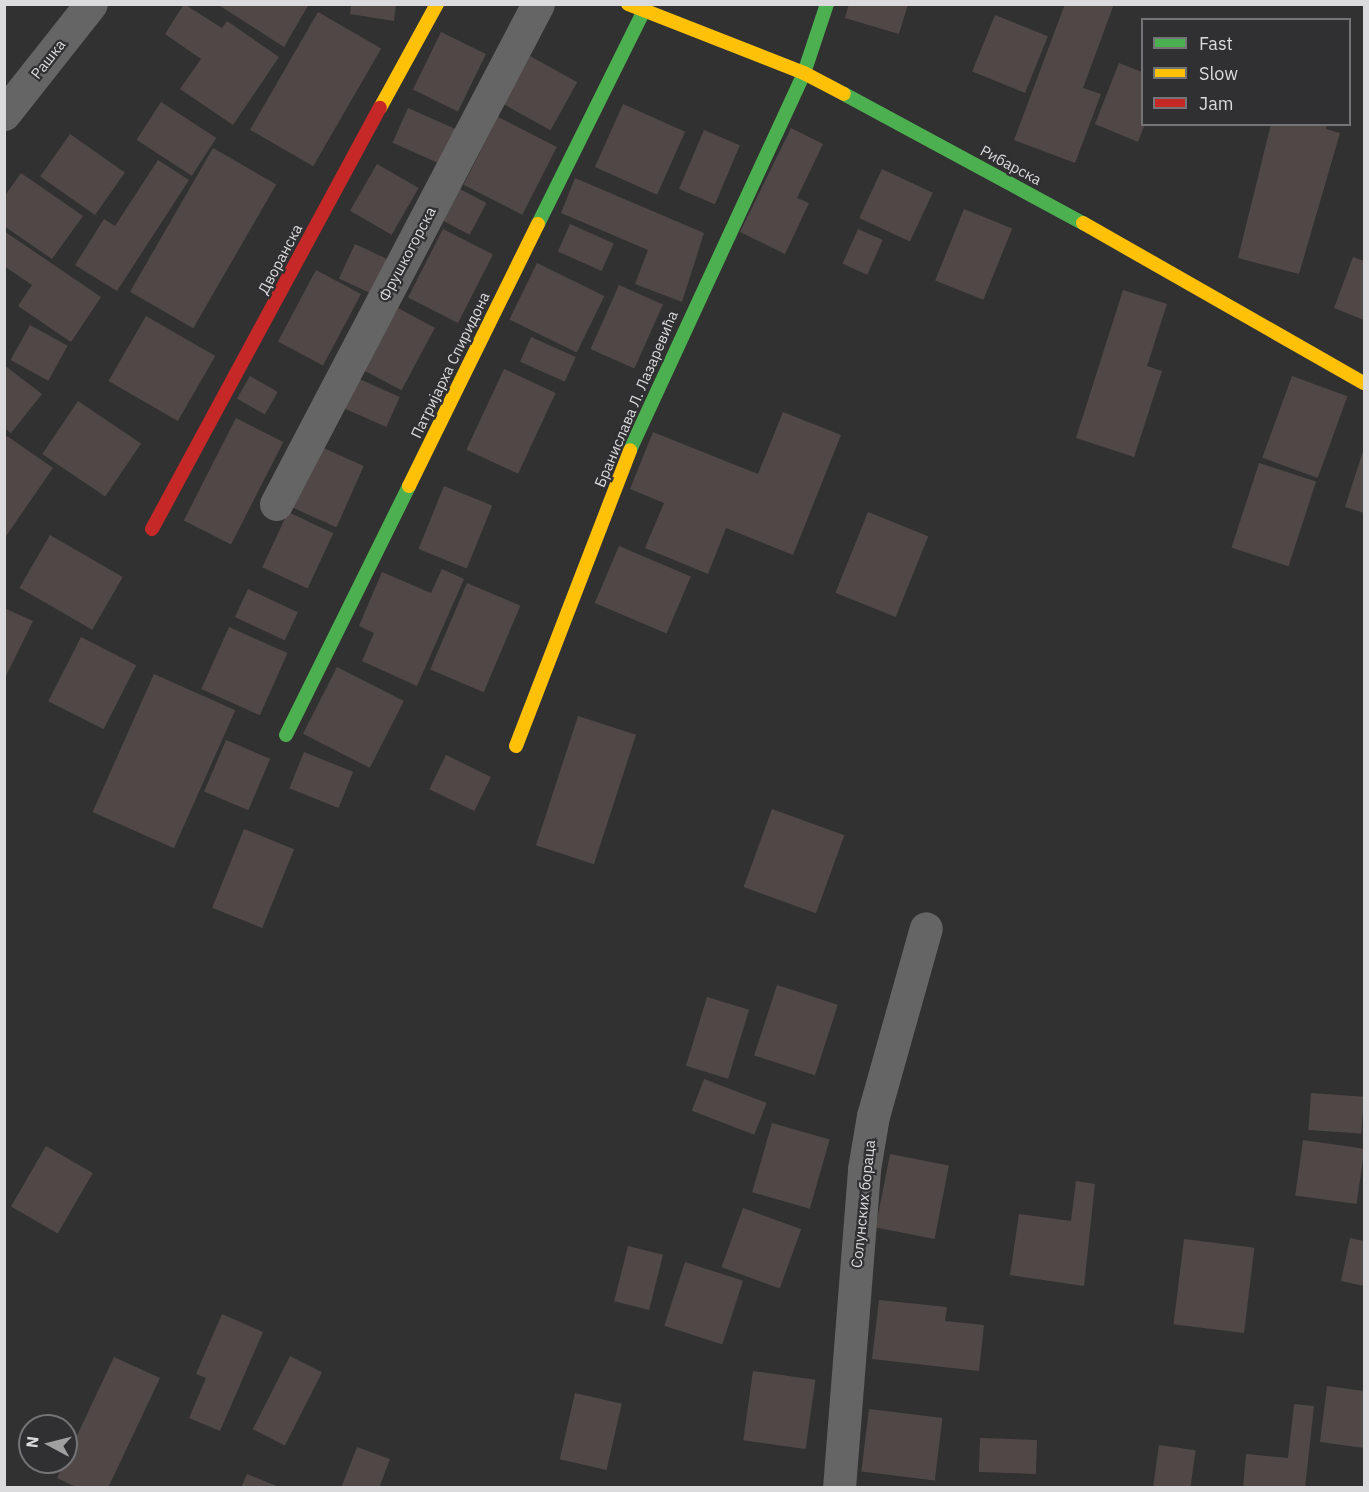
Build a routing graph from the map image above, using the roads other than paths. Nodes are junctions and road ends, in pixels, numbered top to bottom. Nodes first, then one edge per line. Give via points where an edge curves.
1 (90, 4) edge
2 (437, 4) edge
3 (538, 4) edge
4 (628, 4) edge
5 (826, 4) edge
6 (644, 10) junction
7 (804, 73) junction
8 (4, 114) edge
9 (1365, 383) edge
10 (276, 504) dead end
11 (152, 530) dead end
12 (286, 735) dead end
13 (516, 746) dead end
14 (926, 928) dead end
15 (839, 1488) edge

1 - 8 street, Рашка
2 - 11 street, Дворанска
3 - 10 street, Фрушкогорска
4 - 6 street, Рибарска
5 - 7 street, Бранислава Л. Лазаревића
6 - 7 street, Рибарска
6 - 12 street, Патријарха Спиридона
7 - 9 street, Рибарска via 1144,256
7 - 13 street, Бранислава Л. Лазаревића via 626,459
14 - 15 street, Солунских бораца via 873,1116 864,1169

